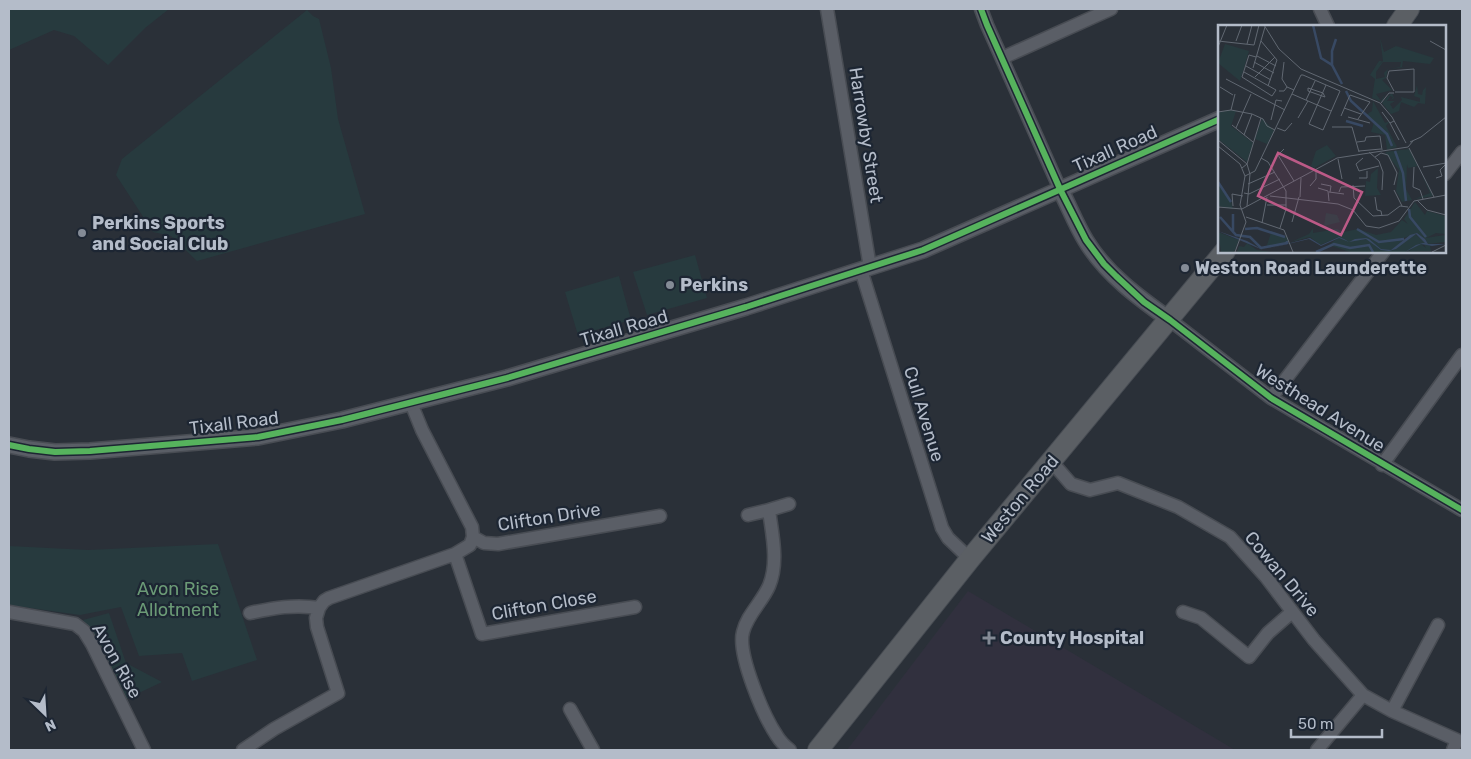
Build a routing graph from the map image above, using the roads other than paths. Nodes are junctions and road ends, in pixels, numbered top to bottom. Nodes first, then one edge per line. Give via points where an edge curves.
1 (827, 9) edge
2 (981, 9) edge
3 (1111, 9) edge
4 (1320, 9) edge
5 (1409, 9) edge
6 (1328, 25) edge
7 (1398, 25) edge
8 (1002, 58) junction
9 (1218, 120) edge
10 (1462, 152) edge
11 (1446, 173) edge
12 (1060, 189) junction
13 (1224, 252) edge
14 (1383, 252) edge
15 (865, 269) junction
16 (1170, 320) junction
17 (1462, 355) edge
18 (1271, 398) junction
19 (411, 403) junction
20 (9, 445) edge
21 (1051, 461) junction
22 (1382, 465) junction
23 (789, 504) dead end
24 (769, 510) junction
25 (1462, 510) edge
26 (660, 516) dead end
27 (748, 516) dead end
28 (473, 538) junction
29 (455, 554) junction
30 (970, 560) junction
31 (635, 607) dead end
32 (318, 608) junction
33 (9, 612) edge
34 (1184, 612) dead end
35 (1292, 612) junction
36 (250, 613) dead end
37 (1438, 625) dead end
38 (1363, 695) junction
39 (570, 709) dead end
40 (1392, 711) junction
41 (1455, 745) edge
42 (144, 750) edge
43 (243, 750) edge
44 (593, 750) edge
45 (790, 750) edge
46 (818, 750) edge
47 (1317, 750) edge

1 - 15 street, Harrowby Street
2 - 8 street
3 - 8 street
4 - 6 street
5 - 7 highway
8 - 12 street
9 - 12 street, Tixall Road
10 - 11 street
12 - 15 street, Tixall Road via 923,250
12 - 16 street via 1086,240 1104,264 1144,302
13 - 16 highway, Weston Road
14 - 18 street
15 - 19 street, Tixall Road via 619,345
15 - 30 street, Cull Avenue via 942,528
16 - 18 street, Westhead Avenue
16 - 21 highway, Weston Road
17 - 22 street
18 - 22 street, Westhead Avenue
19 - 20 street, Tixall Road via 258,437 90,451 55,452
19 - 28 street, Clifton Drive via 472,527
21 - 30 highway, Weston Road
21 - 35 street, Cowan Drive via 1071,484 1090,490 1118,483 1178,507 1230,537
22 - 25 street, Westhead Avenue
23 - 24 street
24 - 27 street
24 - 45 street via 774,570 769,586 743,632 742,645 744,660 770,724
26 - 28 street, Clifton Drive via 498,544
28 - 29 street via 470,545
29 - 31 street, Clifton Close via 482,634
29 - 32 street via 329,598
30 - 46 highway, Weston Road
32 - 36 street via 303,605
32 - 43 street via 317,626 338,693
33 - 42 street, Avon Rise via 75,624 84,631
34 - 35 street via 1201,618 1249,657 1268,633
35 - 38 street, Cowan Drive
37 - 40 street
38 - 40 street, Cowan Drive
38 - 47 street
39 - 44 street
40 - 41 street, Cowan Drive

